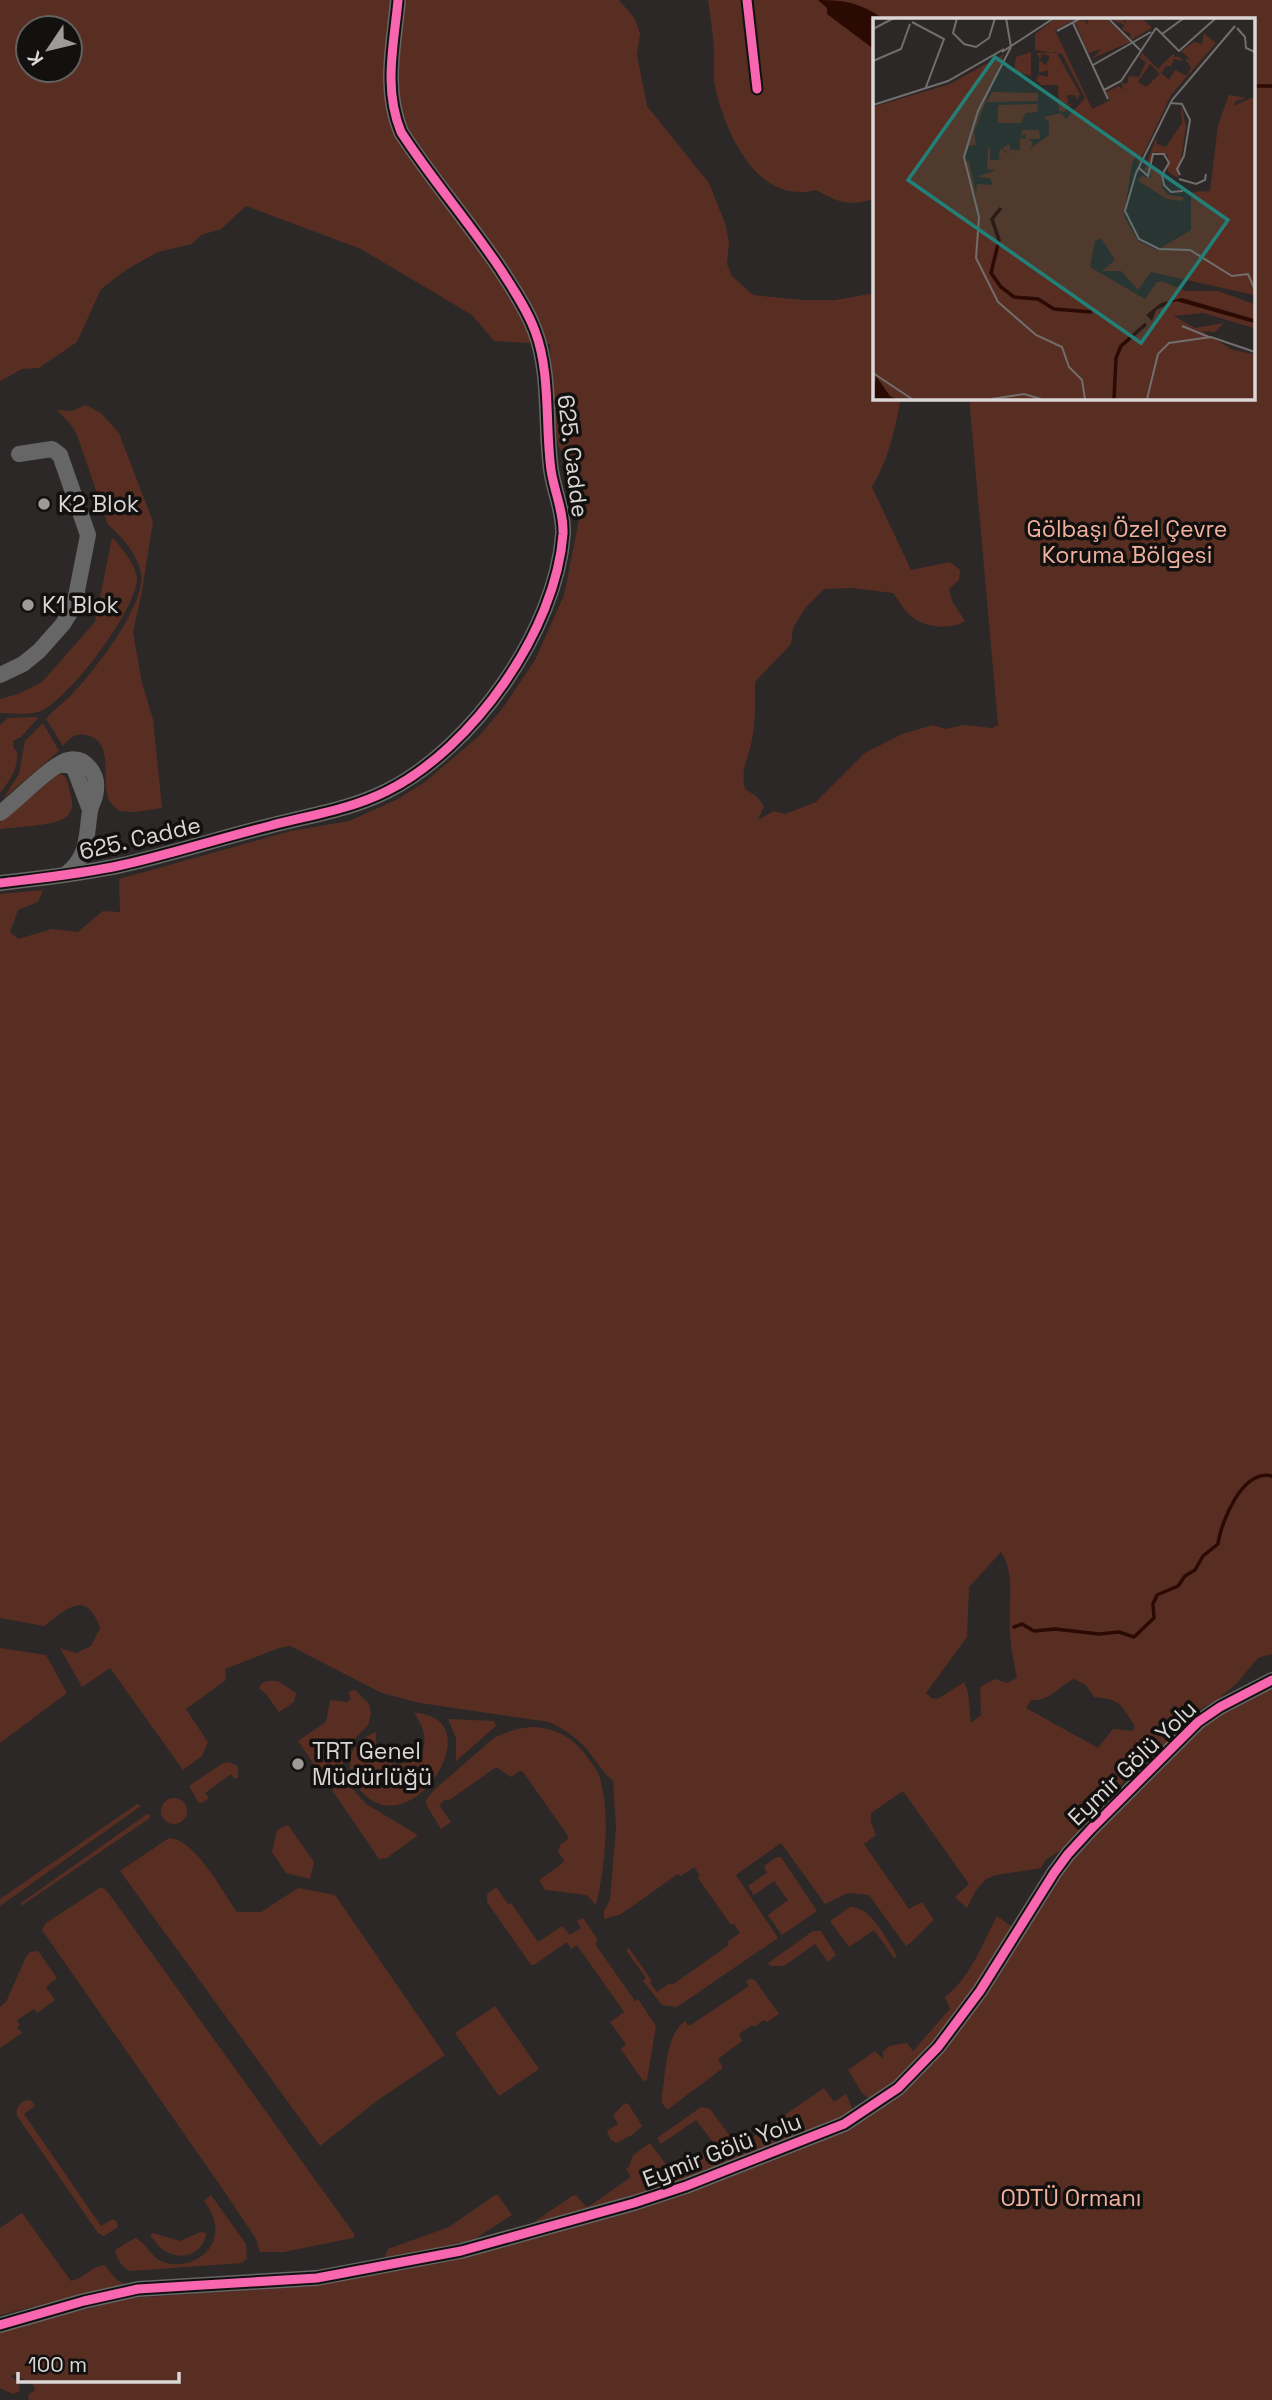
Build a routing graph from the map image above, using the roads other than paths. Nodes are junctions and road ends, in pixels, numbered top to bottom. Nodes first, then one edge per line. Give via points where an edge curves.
1 (398, 0) edge
2 (19, 454) dead end
3 (0, 675) edge
4 (0, 813) edge
5 (66, 874) junction
6 (0, 883) edge
7 (1272, 1680) edge
8 (0, 2325) edge

1 - 5 street, 625. Cadde via 390,80 394,115 401,132 510,284 540,347 551,470 563,533 544,606 515,666 482,714 441,754 390,790 332,812 122,865
2 - 3 street via 52,449 60,455 88,542 71,613 30,659
4 - 5 street via 64,763 74,768 90,810 86,846
5 - 6 street, 625. Cadde
7 - 8 street, Eymir Gölü Yolu via 1198,1722 1091,1829 1054,1873 980,1991 938,2047 898,2088 844,2124 686,2186 461,2251 317,2278 138,2290

